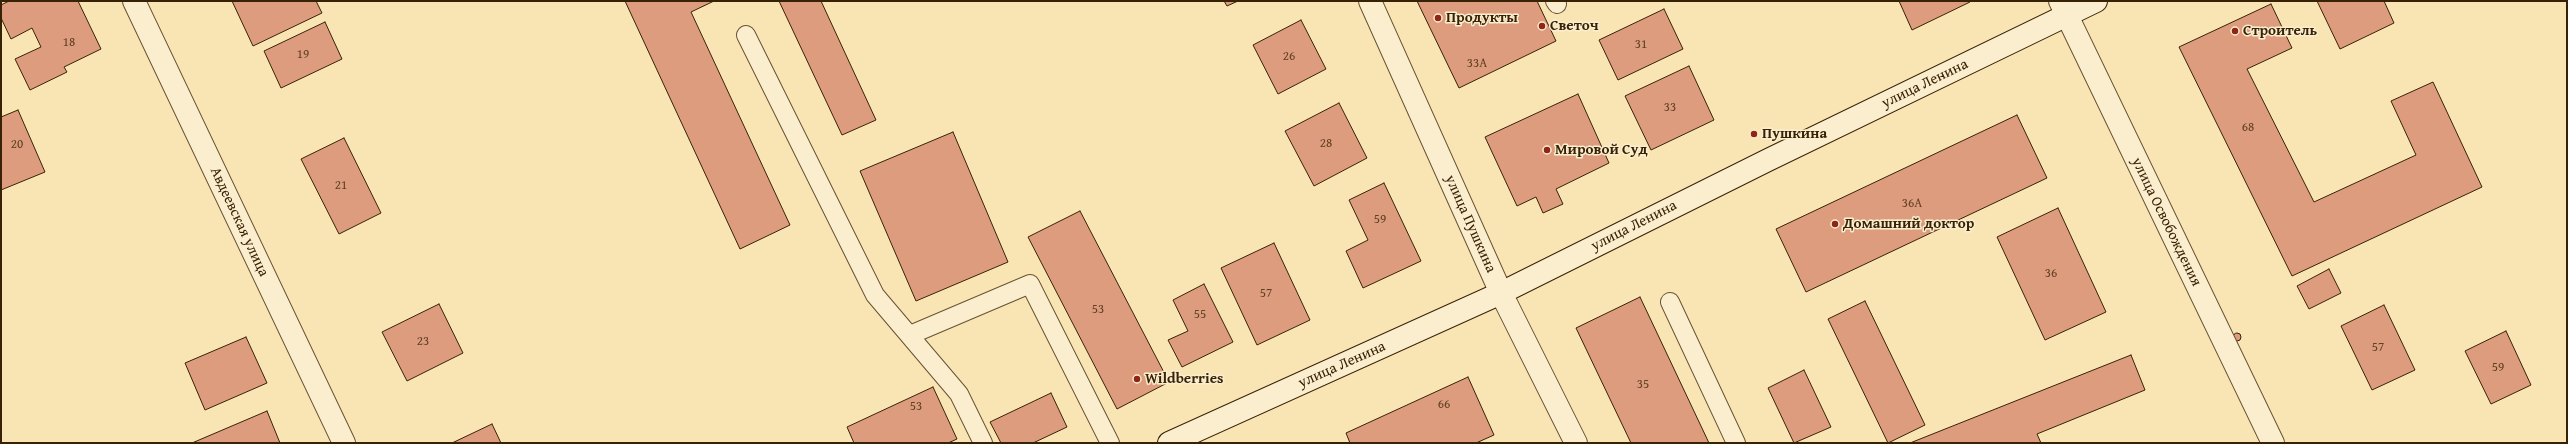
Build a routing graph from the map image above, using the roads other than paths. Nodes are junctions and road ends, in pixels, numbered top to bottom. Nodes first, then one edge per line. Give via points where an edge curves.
1 (134, 1) edge
2 (1370, 1) edge
3 (2096, 1) edge
4 (2063, 8) edge
5 (746, 35) dead end
6 (1501, 293) junction
7 (1670, 302) dead end
8 (910, 336) junction
9 (344, 443) edge
10 (983, 443) edge
11 (1110, 443) edge
12 (1168, 443) edge
13 (1576, 443) edge
14 (1736, 443) edge
15 (2273, 443) edge

1 - 9 street, Авдеевская улица
2 - 6 street, улица Пушкина
3 - 4 street, улица Ленина
4 - 6 street, улица Ленина
4 - 15 street, улица Освобождения
5 - 8 lane via 875,295
6 - 12 street, улица Ленина
6 - 13 street, улица Пушкина
7 - 14 lane
8 - 10 lane via 959,394
8 - 11 lane via 1030,284

